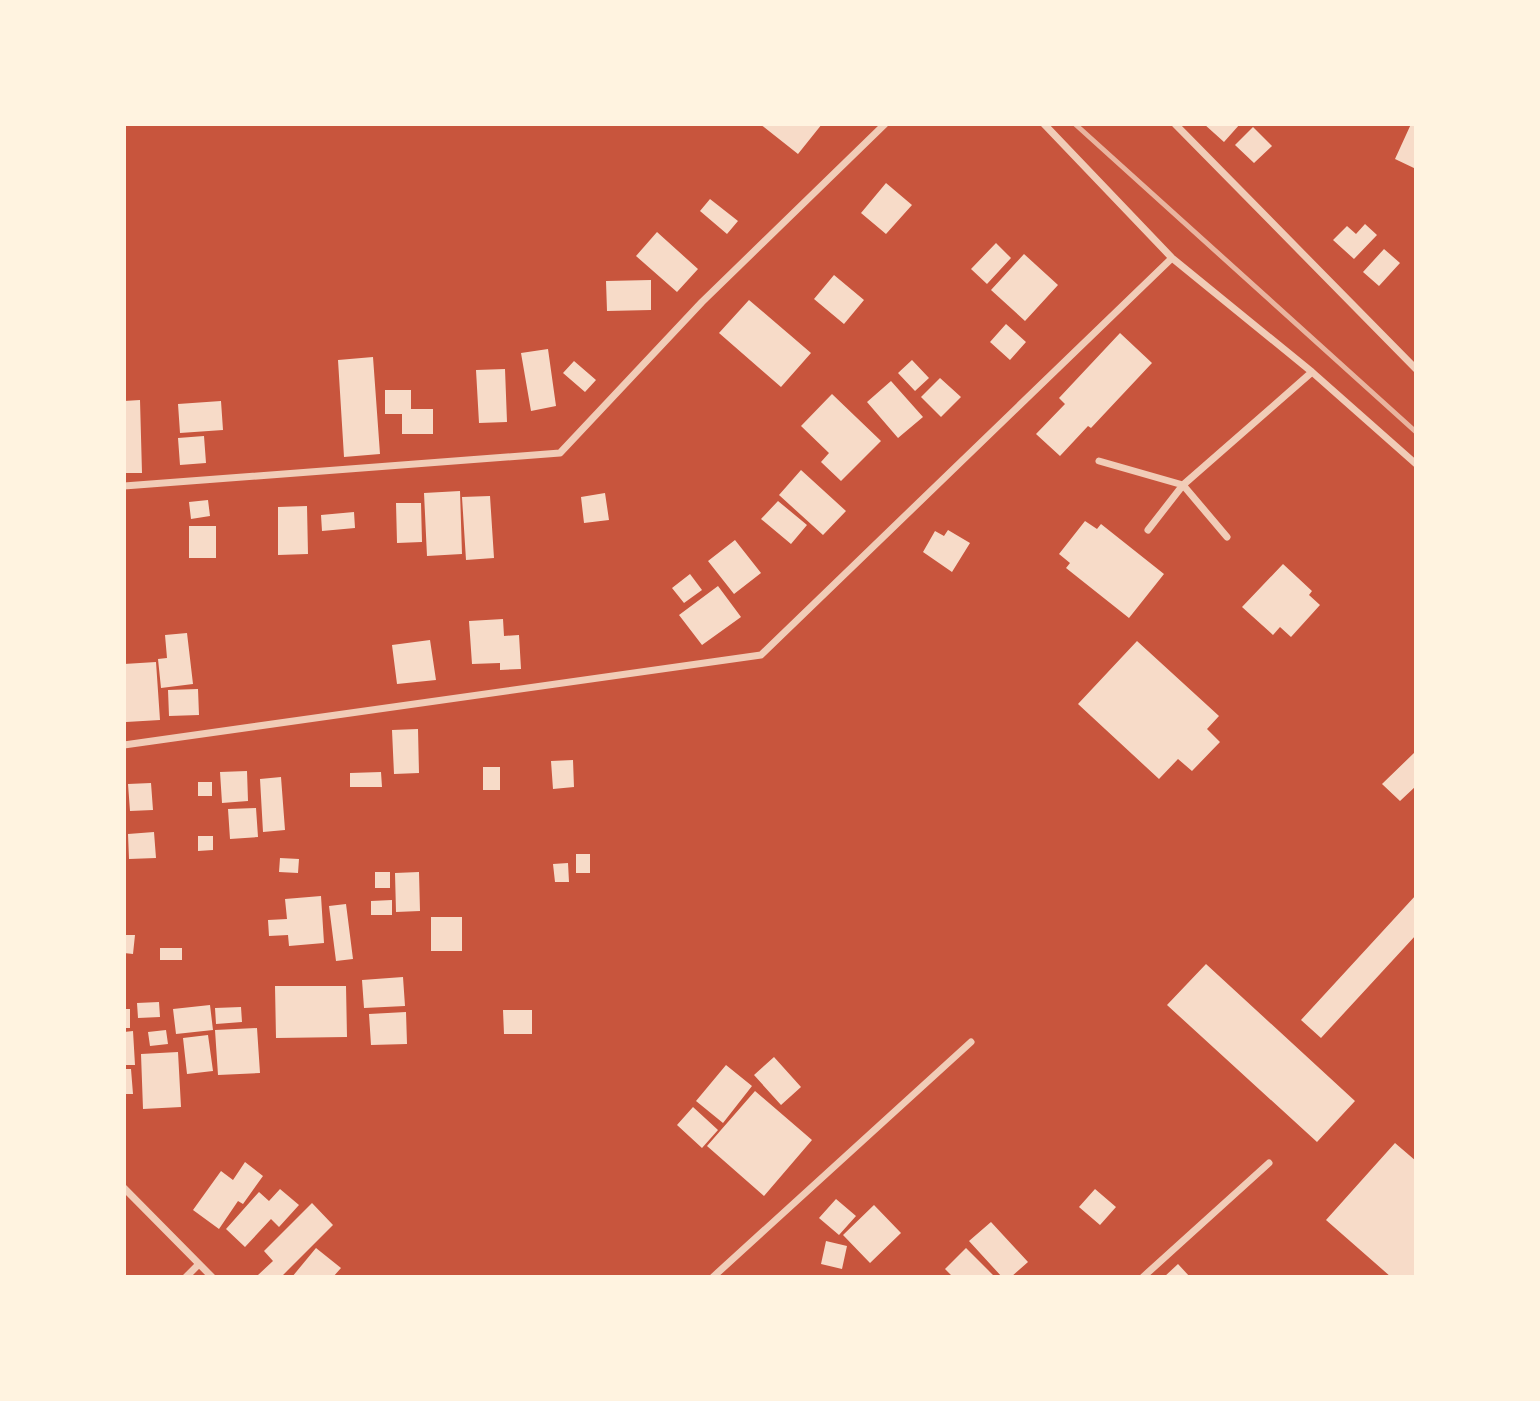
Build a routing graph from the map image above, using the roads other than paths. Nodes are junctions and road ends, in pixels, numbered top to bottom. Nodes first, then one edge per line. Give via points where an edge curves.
1 (885, 124) edge
2 (1044, 124) edge
3 (1175, 124) edge
4 (1172, 258) junction
5 (1416, 369) edge
6 (1312, 373) junction
7 (1099, 461) dead end
8 (1416, 464) edge
9 (1183, 485) junction
10 (124, 486) edge
11 (1148, 530) dead end
12 (1227, 537) dead end
13 (124, 745) edge
14 (971, 1042) dead end
15 (1269, 1163) dead end
16 (124, 1188) edge
17 (198, 1265) junction
18 (186, 1277) edge
19 (212, 1277) edge
20 (713, 1277) edge
21 (1143, 1277) edge

1 - 10 street via 702,302 560,453
2 - 4 street
3 - 5 street
4 - 6 street
4 - 13 street via 761,654
6 - 8 street
6 - 9 street
7 - 9 street
9 - 11 street
9 - 12 street
14 - 20 street
15 - 21 street
16 - 17 street
17 - 18 street
17 - 19 street

